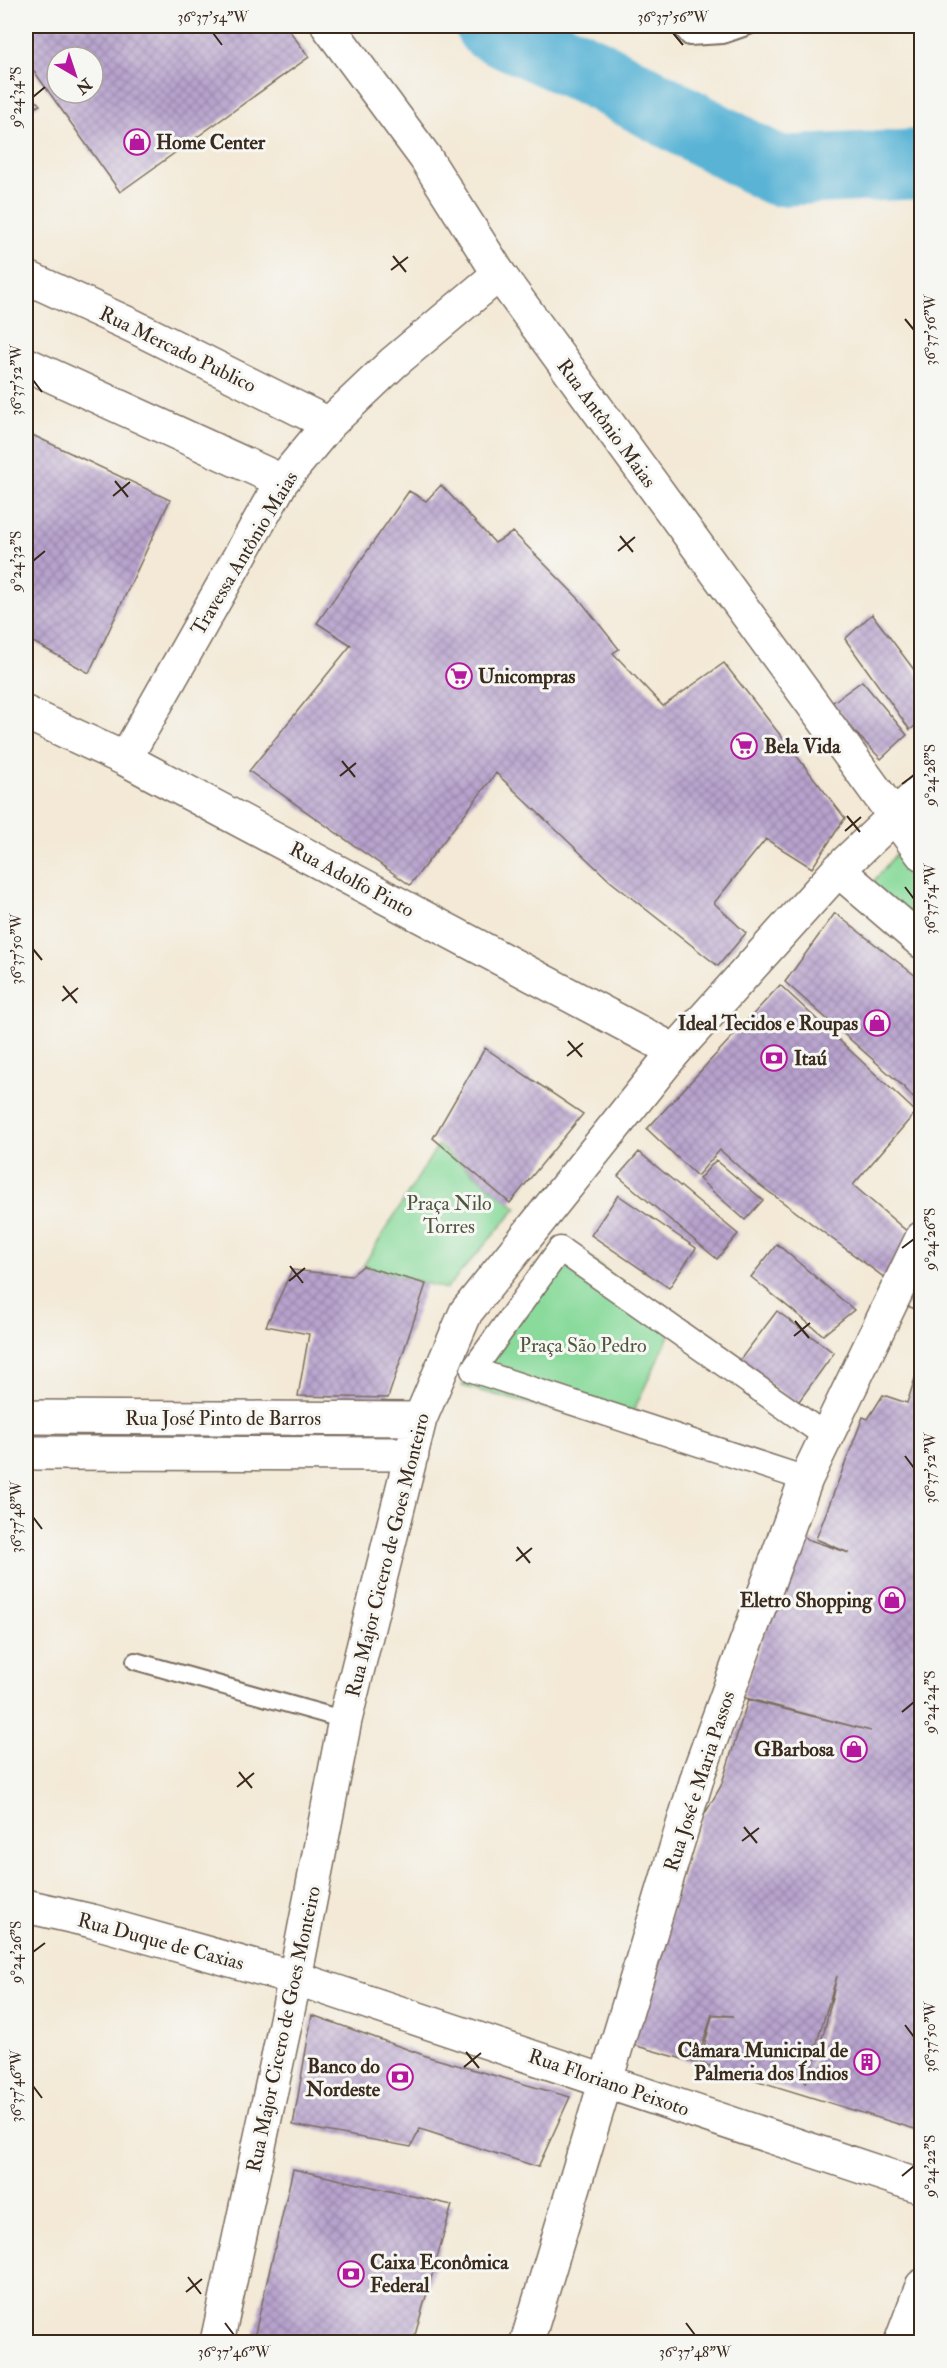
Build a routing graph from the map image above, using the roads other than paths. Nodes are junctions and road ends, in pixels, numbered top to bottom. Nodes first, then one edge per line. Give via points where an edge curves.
1 (328, 26) edge
2 (680, 26) edge
3 (749, 26) edge
4 (499, 274) junction
5 (26, 277) edge
6 (26, 364) edge
7 (329, 424) junction
8 (282, 481) junction
9 (26, 713) edge
10 (125, 759) junction
11 (921, 790) edge
12 (892, 816) junction
13 (921, 855) edge
14 (838, 870) junction
15 (921, 942) edge
16 (675, 1051) junction
17 (921, 1238) edge
18 (26, 1417) edge
19 (420, 1419) junction
20 (826, 1436) junction
21 (26, 1453) edge
22 (412, 1454) junction
23 (806, 1479) junction
24 (135, 1661) dead end
25 (345, 1720) junction
26 (26, 1906) edge
27 (295, 1978) junction
28 (605, 2082) junction
29 (921, 2187) edge
30 (921, 2286) edge
31 (217, 2343) edge
32 (527, 2343) edge
33 (901, 2343) edge

1 - 4 street, Rua Antônio Maias via 425,157
2 - 3 lane via 689,37 723,35
4 - 7 street, Travessa Antônio Maias via 393,363
4 - 12 street, Rua Antônio Maias
5 - 7 street, Rua Mercado Publico
6 - 8 street
7 - 8 street, Travessa Antônio Maias
8 - 10 street, Travessa Antônio Maias
9 - 10 street, Rua Adolfo Pinto
10 - 16 street, Rua Adolfo Pinto
11 - 12 street, Rua Major Cicero de Goes Monteiro
12 - 13 street, Rua Antônio Maias
12 - 14 street, Rua Major Cicero de Goes Monteiro
14 - 15 street
14 - 16 street, Rua Major Cicero de Goes Monteiro
16 - 19 street, Rua Major Cicero de Goes Monteiro via 466,1312
17 - 20 street, Rua José e Maria Passos
18 - 19 street, Rua José Pinto de Barros
19 - 22 street, Rua Major Cicero de Goes Monteiro
20 - 23 street, Rua José e Maria Passos
20 - 23 street via 560,1250 473,1370
21 - 22 street, Rua José Pinto de Barros
22 - 25 street, Rua Major Cicero de Goes Monteiro
23 - 28 street, Rua José e Maria Passos via 699,1772
24 - 25 lane
25 - 27 street, Rua Major Cicero de Goes Monteiro
26 - 27 street, Rua Duque de Caxias
27 - 28 street, Rua Floriano Peixoto
27 - 31 street, Rua Major Cicero de Goes Monteiro
28 - 29 street, Rua Floriano Peixoto
28 - 32 street, Rua José e Maria Passos
30 - 33 street

